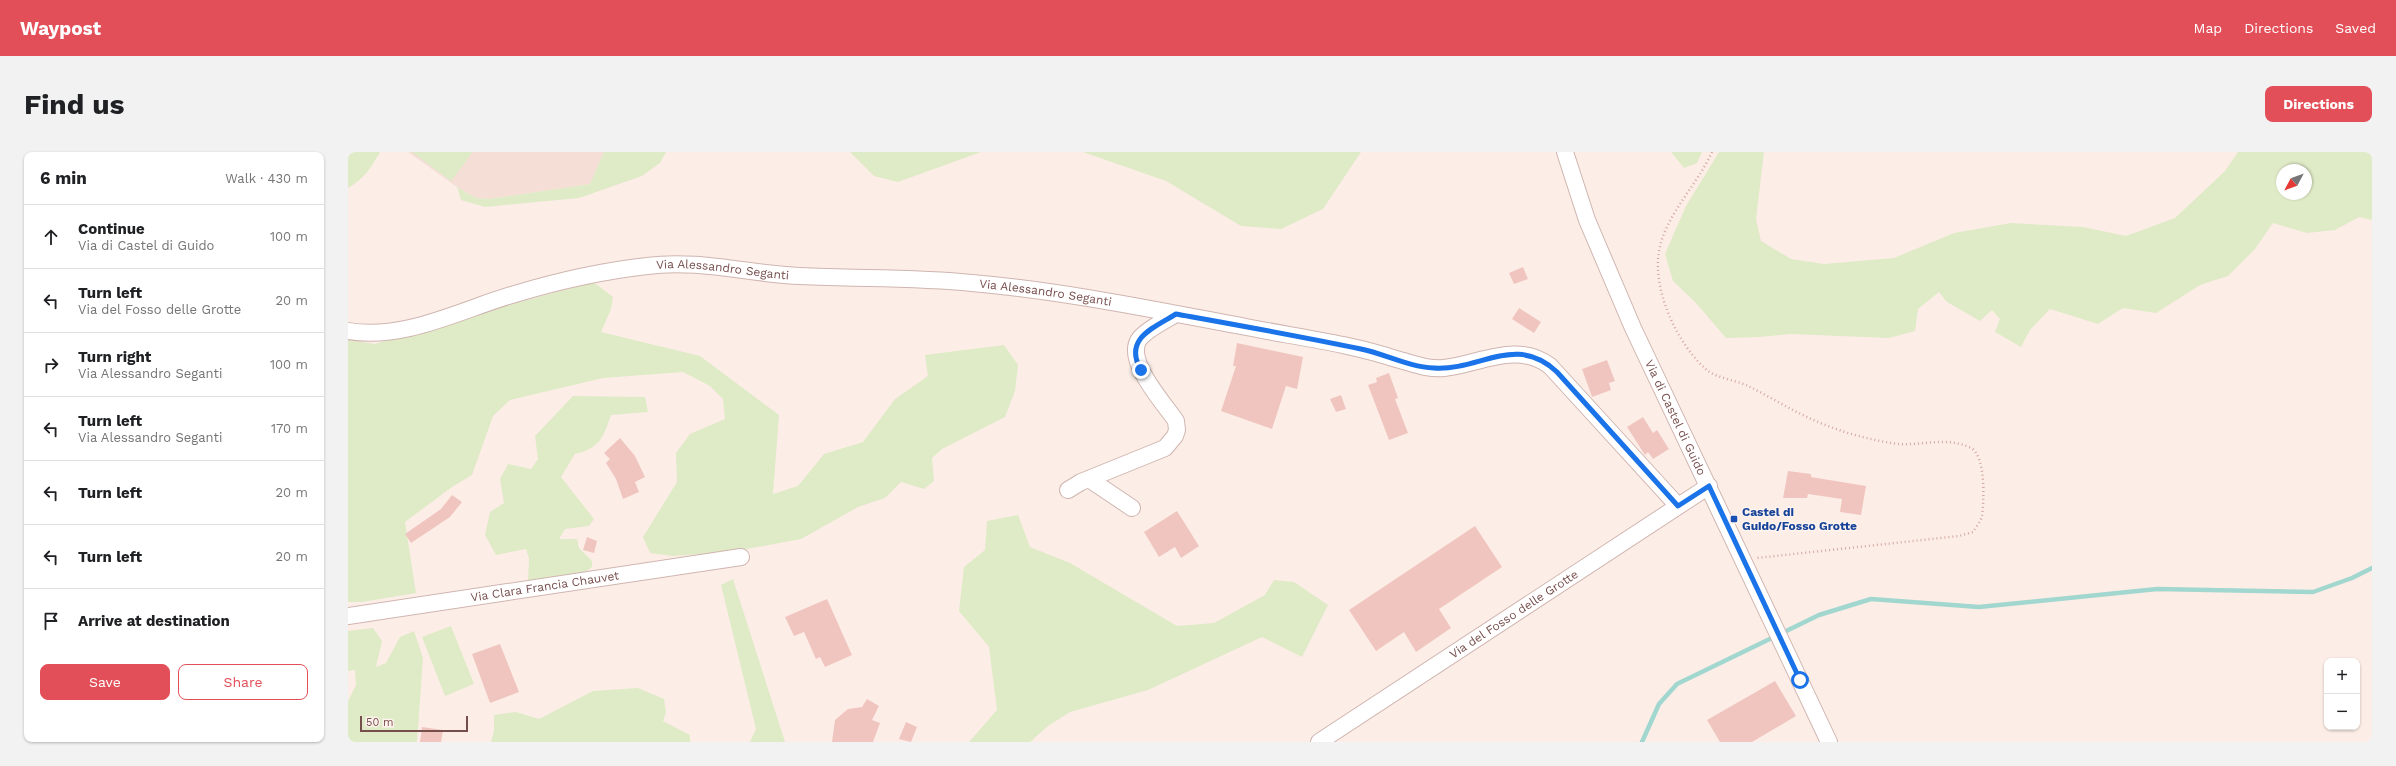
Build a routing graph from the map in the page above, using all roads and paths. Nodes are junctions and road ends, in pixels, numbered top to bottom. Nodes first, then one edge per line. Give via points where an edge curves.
1 (1565, 152) edge
2 (1712, 152) edge
3 (1176, 314) junction
4 (348, 331) edge
5 (1089, 479) junction
6 (1709, 486) junction
7 (1068, 490) dead end
8 (1678, 506) junction
9 (1132, 508) dead end
10 (741, 557) dead end
11 (1744, 560) junction
12 (348, 616) edge
13 (1319, 742) edge
14 (1829, 742) edge

1 - 6 street, Via di Castel di Guido via 1587,220 1627,314
2 - 11 path via 1676,208 1660,247 1659,279 1666,310 1694,358 1710,372 1846,433 1894,444 1949,442 1972,449 1980,459 1982,475 1982,517 1973,532 1959,536
3 - 4 street, Via Alessandro Seganti via 1040,291 968,282 786,276 672,264 562,281 407,328 367,333
3 - 5 street via 1140,338 1135,350 1135,360 1176,420 1175,436 1165,448
3 - 8 street, Via Alessandro Seganti via 1360,349 1428,368 1446,368 1510,354 1537,357 1557,372
5 - 7 street
5 - 9 street
6 - 8 street, Via del Fosso delle Grotte
6 - 11 street, Via di Castel di Guido
8 - 13 street, Via del Fosso delle Grotte
10 - 12 street, Via Clara Francia Chauvet
11 - 14 street, Via di Castel di Guido

